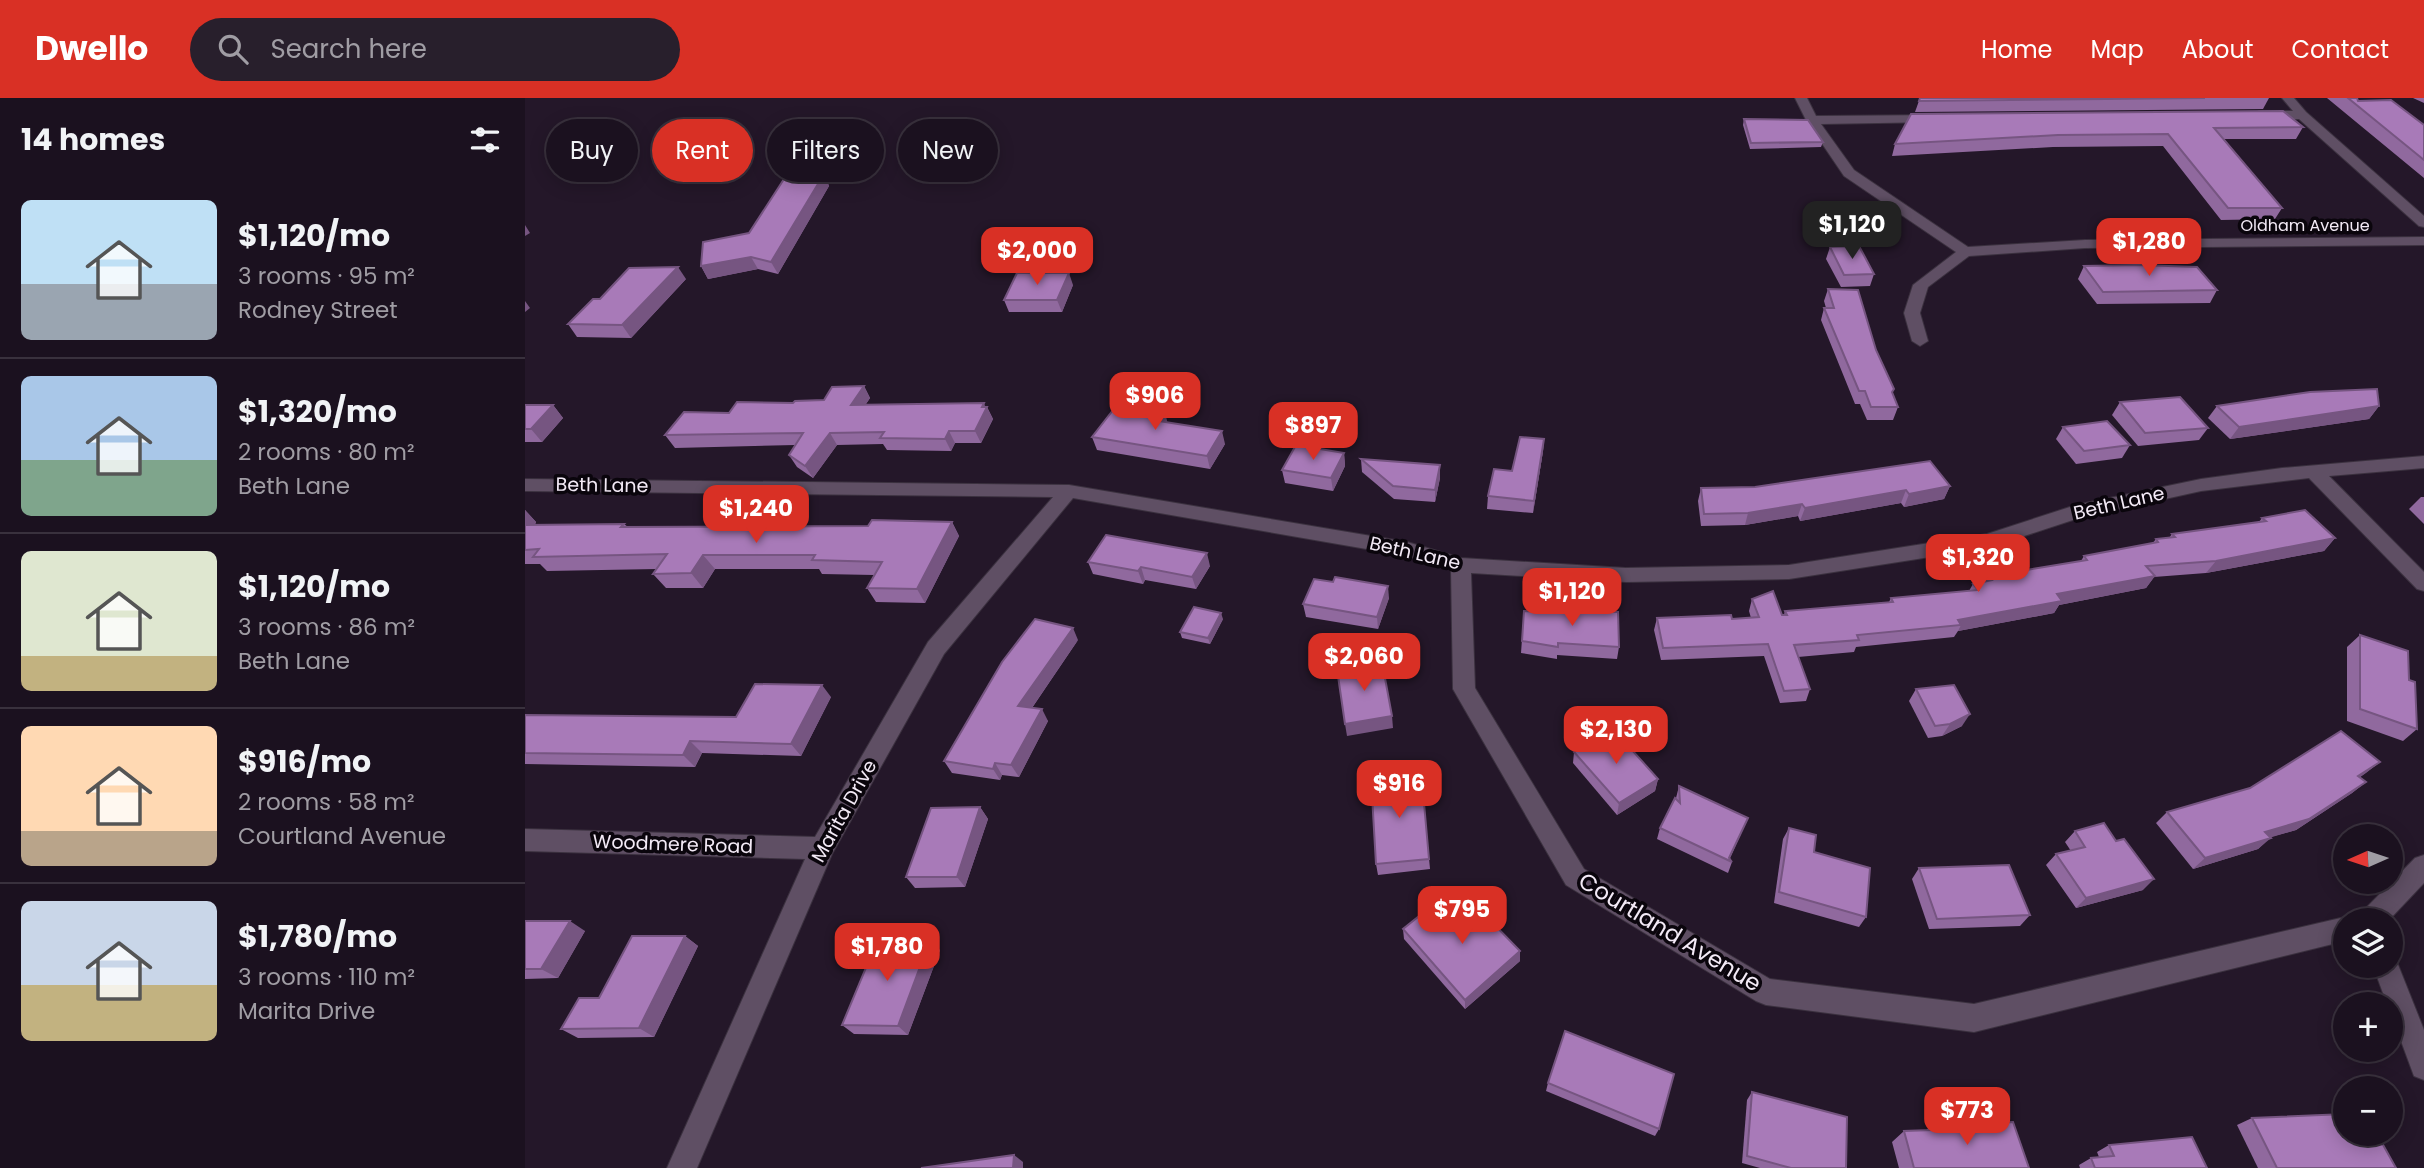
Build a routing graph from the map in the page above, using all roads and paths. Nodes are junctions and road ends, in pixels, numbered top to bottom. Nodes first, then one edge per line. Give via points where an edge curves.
1 (1801, 98) edge
2 (2288, 98) edge
3 (2302, 114) junction
4 (2249, 115) edge
5 (1951, 118) edge
6 (1812, 120) junction
7 (2424, 223) edge
8 (2424, 241) edge
9 (1965, 252) junction
10 (1920, 341) dead end
11 (2424, 462) edge
12 (2313, 471) junction
13 (525, 485) edge
14 (1069, 491) junction
15 (1461, 565) junction
16 (2424, 584) edge
17 (525, 840) edge
18 (822, 848) junction
19 (2424, 866) edge
20 (2384, 908) edge
21 (2333, 932) edge
22 (2391, 978) edge
23 (2424, 1066) edge
24 (682, 1168) edge

1 - 6 street
2 - 3 street
3 - 4 street
3 - 7 street
5 - 6 street
6 - 9 street via 1849,173
8 - 9 street, Oldham Avenue via 2085,244
9 - 10 street via 1921,285 1912,313
11 - 12 street, Beth Lane
12 - 15 street, Beth Lane via 2201,485 2076,512 1988,541 1789,572 1626,575
12 - 16 street
13 - 14 street, Beth Lane
14 - 15 street, Beth Lane via 1407,549
14 - 18 street, Marita Drive via 936,648
15 - 21 street, Courtland Avenue via 1464,689 1575,877 1766,992 1975,1018
17 - 18 street, Woodmere Road
18 - 24 street, Marita Drive
19 - 20 street
22 - 23 street

